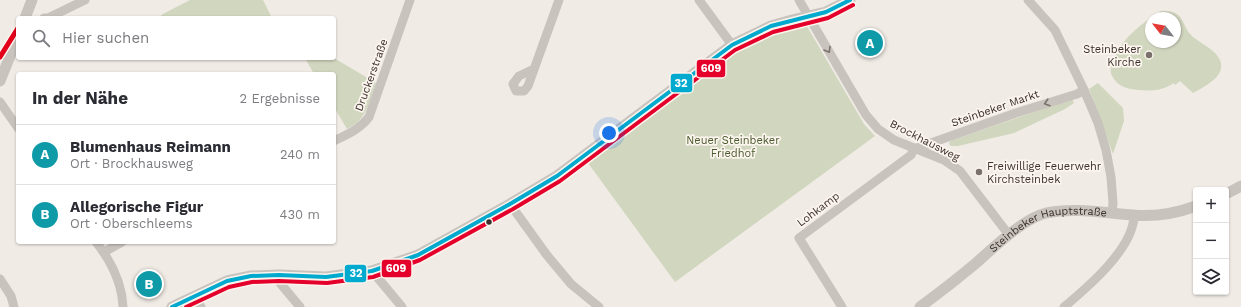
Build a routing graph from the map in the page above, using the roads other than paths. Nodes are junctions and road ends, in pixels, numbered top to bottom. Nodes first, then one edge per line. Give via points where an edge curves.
1 (32, 0) edge
2 (85, 0) edge
3 (410, 0) edge
4 (559, 0) edge
5 (699, 0) edge
6 (799, 0) edge
7 (850, 0) edge
8 (1028, 0) edge
9 (26, 16) edge
10 (52, 16) edge
11 (808, 16) junction
12 (16, 41) edge
13 (732, 45) junction
14 (534, 69) dead end
15 (0, 81) edge
16 (1084, 90) junction
17 (0, 102) edge
18 (16, 125) edge
19 (336, 140) edge
20 (914, 149) junction
21 (1241, 186) edge
22 (1229, 192) edge
23 (510, 204) junction
24 (1193, 207) edge
25 (1112, 213) junction
26 (1134, 215) junction
27 (1009, 235) junction
28 (98, 244) edge
29 (118, 244) edge
30 (104, 252) junction
31 (372, 271) junction
32 (279, 276) junction
33 (0, 279) edge
34 (194, 296) junction
35 (14, 307) edge
36 (123, 307) edge
37 (172, 307) edge
38 (201, 307) edge
39 (300, 307) edge
40 (402, 307) edge
41 (599, 307) edge
42 (842, 307) edge
43 (920, 307) edge
44 (1064, 307) edge

1 - 9 street
2 - 10 street
3 - 19 street, Druckerstraße via 369,117 356,130
4 - 14 street
5 - 13 street
6 - 11 street, Brockhausweg
7 - 11 street via 826,12
8 - 16 street via 1054,30
11 - 13 street via 771,26
11 -> 20 street, Brockhausweg via 866,115 878,129
12 - 15 street
13 - 23 street via 557,176
16 -> 20 street, Steinbeker Markt
16 - 25 street via 1106,150 1113,196
17 - 18 street
20 - 27 street, Brockhausweg via 944,160 960,171
20 - 42 street, Lohkamp via 911,154 799,238
21 - 22 street
23 - 31 street via 418,255
23 - 41 street via 571,284
24 - 26 street, Steinbeker Hauptstraße via 1168,213
25 - 26 street, Steinbeker Hauptstraße
25 - 27 street, Steinbeker Hauptstraße via 1070,210 1044,213
26 - 44 street via 1131,233 1117,254 1103,272
27 - 43 street, Steinbeker Hauptstraße
28 - 30 street
29 - 30 street
30 - 36 street via 118,278
31 - 32 street via 326,277
31 - 40 street
32 - 34 street via 251,276 227,281
32 - 39 street via 280,283
33 - 35 street via 11,296
34 - 37 street
34 - 38 street

